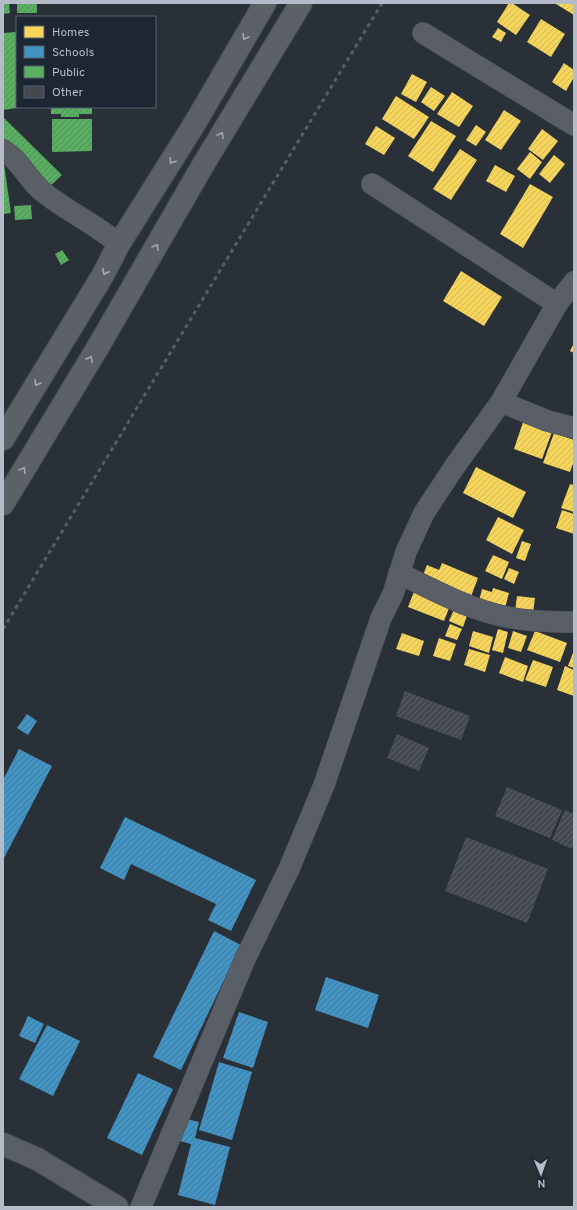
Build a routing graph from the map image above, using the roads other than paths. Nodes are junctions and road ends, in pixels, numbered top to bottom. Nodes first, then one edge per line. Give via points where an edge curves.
1 (265, 3) edge
2 (301, 3) edge
3 (423, 32) dead end
4 (574, 125) edge
5 (3, 150) edge
6 (372, 184) dead end
7 (119, 244) junction
8 (574, 282) edge
9 (557, 304) junction
10 (501, 402) junction
11 (574, 428) edge
12 (3, 440) edge
13 (3, 504) edge
14 (399, 574) junction
15 (574, 622) edge
16 (3, 1144) edge
17 (117, 1207) edge
18 (140, 1207) edge

1 -> 7 main road via 195,123
13 -> 2 main road
3 - 4 street
5 - 7 street via 42,191 108,234
6 - 9 street
7 -> 12 main road via 103,275
8 - 9 street
9 - 10 street
10 - 11 street via 548,421
10 - 14 street via 424,513
14 - 15 street via 440,593 512,618
14 - 18 street via 393,594 381,618 324,785 289,869 245,959
16 - 17 street via 37,1159

